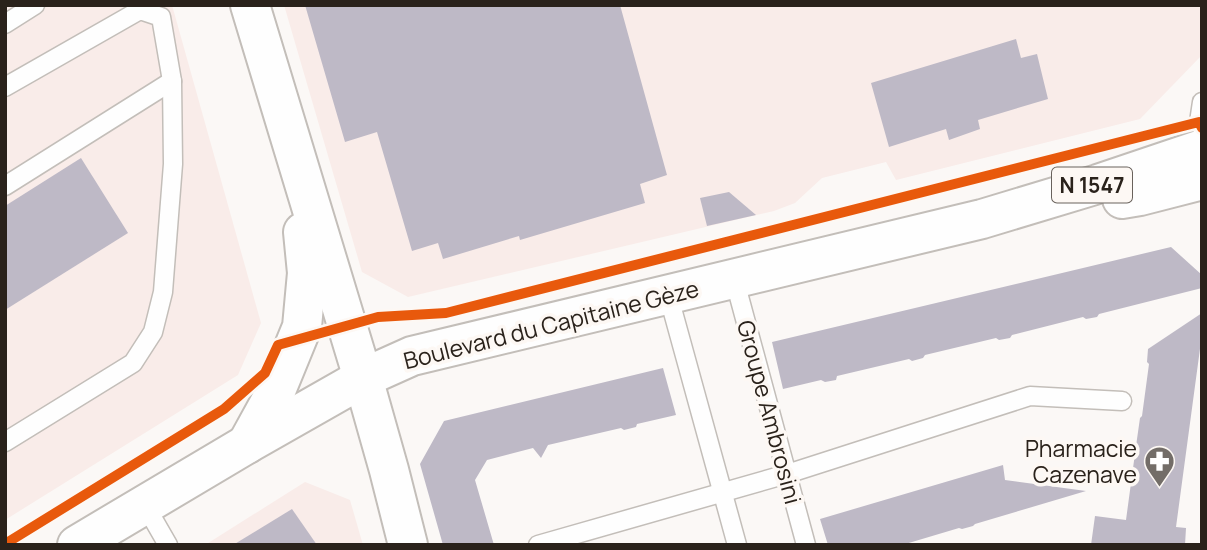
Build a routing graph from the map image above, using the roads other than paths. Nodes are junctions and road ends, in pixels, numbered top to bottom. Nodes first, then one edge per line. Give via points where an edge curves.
1 (35, 5) edge
2 (250, 5) edge
3 (5, 24) edge
4 (172, 81) junction
5 (5, 87) edge
6 (1202, 102) edge
7 (1202, 128) edge
8 (1202, 149) edge
9 (295, 150) junction
10 (1202, 180) edge
11 (5, 186) edge
12 (982, 219) junction
13 (734, 278) junction
14 (668, 294) junction
15 (363, 378) junction
16 (1122, 401) dead end
17 (5, 442) edge
18 (247, 444) junction
19 (787, 474) junction
20 (722, 492) junction
21 (145, 505) junction
22 (77, 545) edge
23 (169, 545) edge
24 (408, 545) edge
25 (538, 545) edge
26 (737, 545) edge
27 (806, 545) edge

1 - 3 lane
2 - 9 main road
4 - 5 lane via 160,17 140,10
4 - 11 lane
4 - 17 lane via 173,164 163,292 153,332 134,363
6 - 7 lane
8 - 12 main road, Boulevard du Capitaine Gèze / N 1547
9 - 15 main road
9 - 18 main road via 307,273 303,327
10 - 12 main road, Boulevard du Capitaine Gèze via 1140,196
12 - 13 main road, Boulevard du Capitaine Gèze
13 - 14 main road, Boulevard du Capitaine Gèze
13 - 19 lane, Groupe Ambrosini
14 - 15 main road, Boulevard du Capitaine Gèze via 412,356
14 - 20 lane
15 - 18 main road, Boulevard du Capitaine Gèze
15 - 24 main road
16 - 19 lane via 1030,396
18 - 21 main road, Boulevard du Capitaine Gèze
19 - 20 lane
19 - 27 lane, Groupe Ambrosini
20 - 25 lane
20 - 26 lane
21 - 22 main road, Boulevard du Capitaine Gèze
21 - 23 lane

